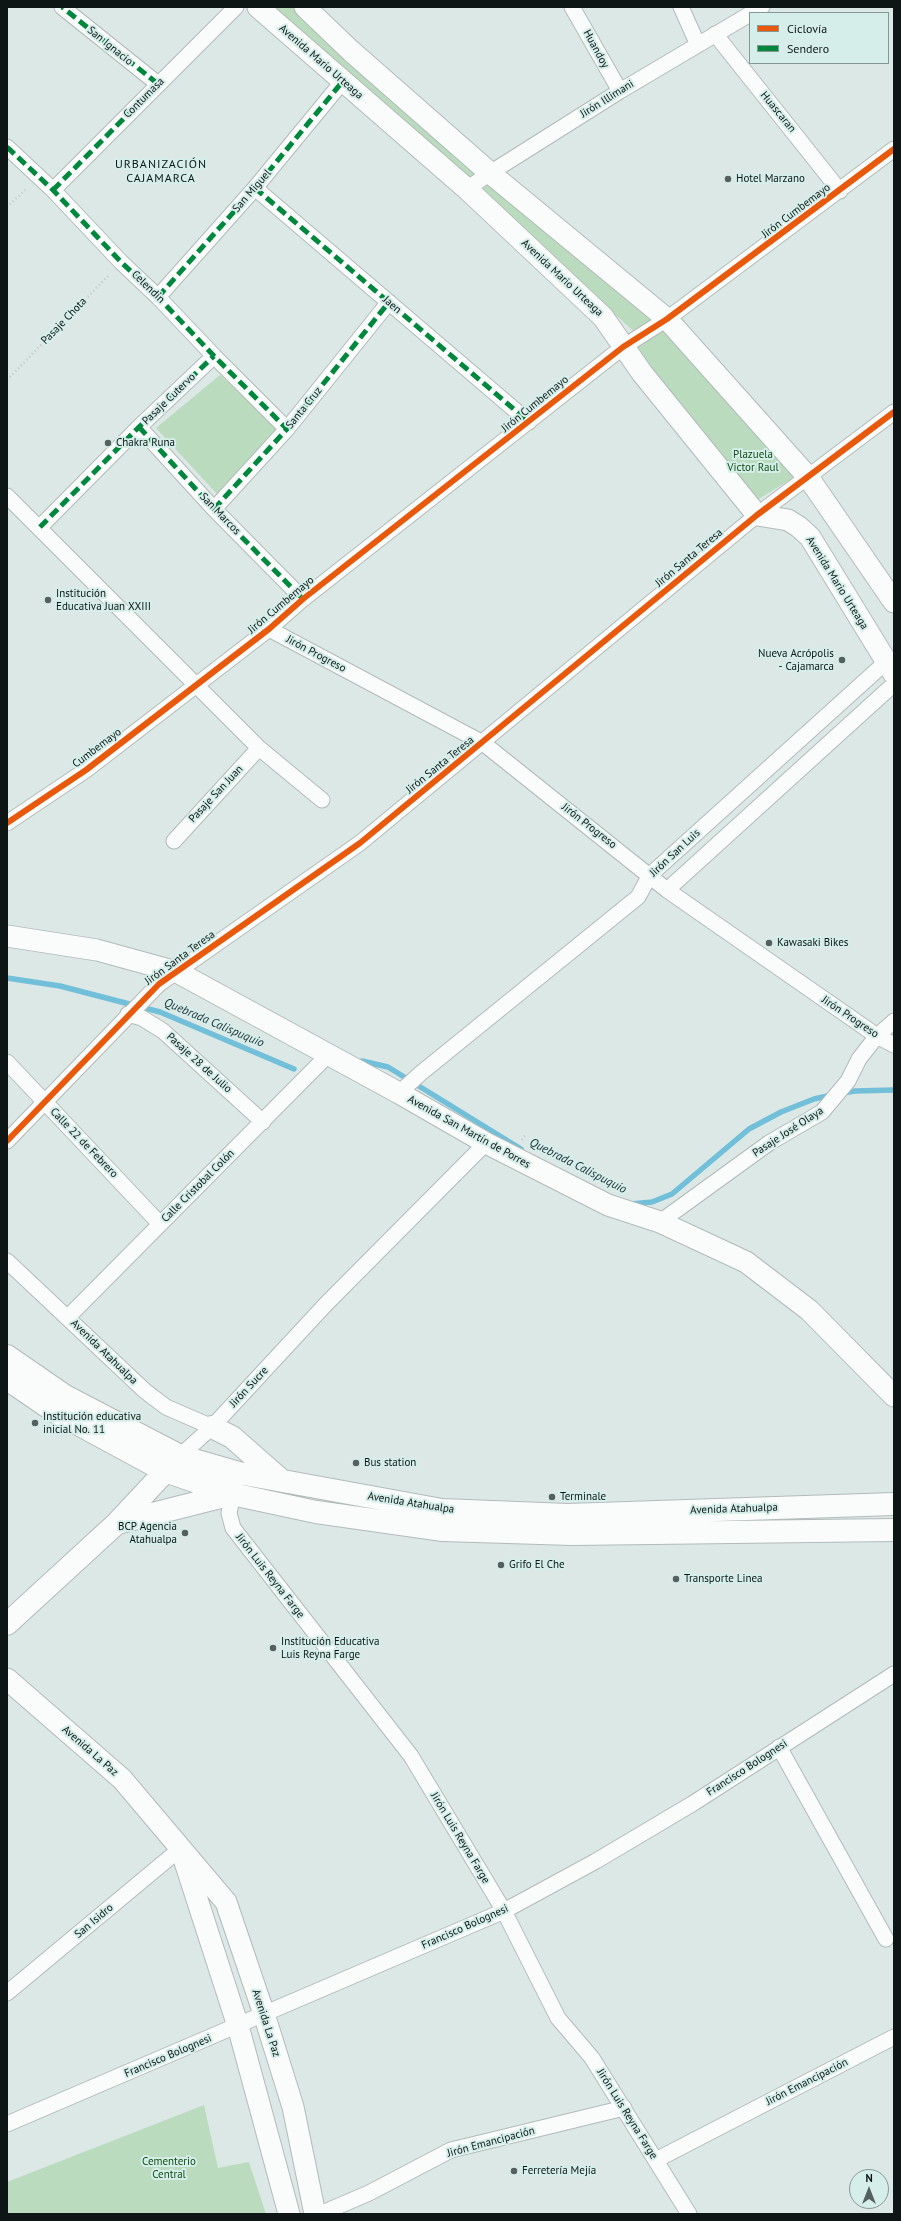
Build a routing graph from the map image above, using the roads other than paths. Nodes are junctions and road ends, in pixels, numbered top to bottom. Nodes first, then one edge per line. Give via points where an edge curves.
1 (62, 7) edge
2 (236, 7) edge
3 (258, 7) edge
4 (306, 7) edge
5 (572, 7) edge
6 (681, 7) edge
7 (762, 7) edge
8 (753, 12) edge
9 (749, 14) edge
10 (715, 34) junction
11 (698, 45) junction
12 (343, 82) junction
13 (158, 84) junction
14 (620, 91) junction
15 (7, 147) edge
16 (894, 149) edge
17 (490, 173) junction
18 (255, 188) junction
19 (467, 189) junction
20 (53, 190) junction
21 (840, 191) junction
22 (158, 296) junction
23 (389, 302) junction
24 (667, 319) junction
25 (623, 347) junction
26 (214, 356) junction
27 (894, 412) edge
28 (529, 422) junction
29 (139, 427) junction
30 (287, 429) junction
31 (808, 477) junction
32 (7, 496) edge
33 (214, 509) junction
34 (757, 515) junction
35 (40, 527) junction
36 (303, 599) junction
37 (894, 602) edge
38 (270, 629) junction
39 (891, 663) edge
40 (894, 684) edge
41 (197, 685) junction
42 (483, 743) junction
43 (259, 748) junction
44 (322, 800) dead end
45 (7, 823) edge
46 (174, 841) dead end
47 (650, 875) junction
48 (667, 890) junction
49 (7, 936) edge
50 (177, 972) junction
51 (128, 1014) junction
52 (894, 1021) edge
53 (877, 1036) junction
54 (894, 1045) edge
55 (328, 1056) junction
56 (7, 1062) edge
57 (402, 1090) junction
58 (45, 1103) junction
59 (263, 1122) junction
60 (7, 1141) edge
61 (486, 1143) junction
62 (660, 1222) junction
63 (160, 1224) junction
64 (7, 1261) edge
65 (68, 1317) junction
66 (7, 1356) edge
67 (7, 1379) edge
68 (894, 1396) edge
69 (212, 1427) junction
70 (180, 1456) junction
71 (165, 1471) junction
72 (239, 1473) junction
73 (281, 1480) junction
74 (232, 1494) junction
75 (892, 1502) edge
76 (117, 1523) junction
77 (894, 1530) edge
78 (7, 1624) edge
79 (894, 1674) edge
80 (7, 1679) edge
81 (779, 1747) junction
82 (180, 1849) junction
83 (504, 1911) junction
84 (886, 1940) dead end
85 (7, 1993) edge
86 (264, 2014) junction
87 (238, 2026) junction
88 (894, 2037) edge
89 (624, 2108) junction
90 (7, 2124) edge
91 (656, 2160) junction
92 (289, 2214) edge
93 (315, 2214) edge
94 (320, 2214) edge
95 (689, 2214) edge

1 - 13 street, San Ignacio
2 - 13 street, Contumasa
3 - 12 street, Avenida Mario Urteaga
4 - 17 street via 351,51
5 - 14 street, Huandoy
6 - 11 street
7 - 8 street, Jirón Illimani
9 - 10 street, Jirón Illimani
10 - 11 street, Jirón Illimani
10 - 21 street, Huascaran
11 - 14 street, Jirón Illimani
12 - 18 street, San Miguel
12 - 19 street, Avenida Mario Urteaga
13 - 20 street, Contumasa
14 - 17 street, Jirón Illimani
15 - 20 street, Celendin
16 - 21 street, Jirón Cumbemayo
17 - 19 street, Jirón Illimani
17 - 24 street
18 - 22 street, San Miguel
18 - 23 street, Jaen
19 - 25 street, Avenida Mario Urteaga via 603,317
20 - 22 street, Celendin
21 - 24 street, Jirón Cumbemayo
22 - 26 street, Celendin
23 - 28 street, Jaen
23 - 30 street, Santa Cruz
24 - 25 street, Jirón Cumbemayo
24 - 31 street
25 - 28 street, Jirón Cumbemayo
25 - 34 street, Avenida Mario Urteaga
26 - 29 street, Pasaje Cutervo
26 - 30 street, Celendin
27 - 31 street, Jirón Santa Teresa
28 - 36 street, Jirón Cumbemayo
29 - 33 street, San Marcos
29 - 35 street, Pasaje Cutervo
30 - 33 street, Santa Cruz
31 - 34 street, Jirón Santa Teresa
31 - 37 street
32 - 35 street
33 - 36 street, San Marcos
34 - 39 street, Avenida Mario Urteaga via 788,520 810,537
34 - 42 street, Jirón Santa Teresa
35 - 41 street
36 - 38 street, Jirón Cumbemayo
38 - 41 street, Jirón Cumbemayo
38 - 42 street, Jirón Progreso
39 - 47 street, Jirón San Luis
40 - 48 street, Jirón San Luis
41 - 43 street
41 - 45 street, Cumbemayo via 86,770
42 - 47 street, Jirón Progreso
42 - 50 street, Jirón Santa Teresa via 360,843
43 - 44 street
43 - 46 street, Pasaje San Juan
47 - 48 street, Jirón Progreso
47 - 57 street, Jirón San Luis via 638,897
48 - 53 street, Jirón Progreso
49 - 50 street, Avenida San Martín de Porres via 98,950
50 - 51 street, Jirón Santa Teresa via 146,995
50 - 55 street, Avenida San Martín de Porres
51 - 58 street, Jirón Santa Teresa
51 - 59 street, Pasaje 28 de Julio via 142,1018 163,1031
52 - 53 street, Pasaje José Olaya
53 - 54 street, Jirón Progreso
53 - 62 street, Pasaje José Olaya via 859,1059 848,1081 828,1105 808,1122 769,1143
55 - 57 street, Avenida San Martín de Porres
55 - 59 street, Calle Cristobal Colón
56 - 58 street, Calle 22 de Febrero
57 - 61 street, Avenida San Martín de Porres
58 - 60 street, Jirón Santa Teresa
58 - 63 street, Calle 22 de Febrero
59 - 63 street, Calle Cristobal Colón
61 - 62 street, Avenida San Martín de Porres via 608,1205
61 - 69 street, Jirón Sucre via 326,1304
62 - 68 street, Avenida San Martín de Porres via 746,1262 809,1310
63 - 65 street, Calle Cristobal Colón
64 - 65 street, Avenida Atahualpa
65 - 69 street, Avenida Atahualpa via 145,1391 166,1407
66 - 70 main road, Avenida Atahualpa via 65,1396
67 - 71 main road via 54,1411
69 - 70 street, Jirón Sucre
69 - 73 main road via 232,1437
70 - 71 main road, Jirón Sucre
70 - 72 main road, Avenida Atahualpa
71 - 74 main road, Avenida Atahualpa
71 - 76 main road, Jirón Sucre
72 - 73 main road, Avenida Atahualpa
72 - 74 street, Jirón Luis Reyna Farge
73 - 75 main road, Avenida Atahualpa via 442,1510 568,1515
74 - 76 main road
74 - 77 main road, Avenida Atahualpa via 316,1512 443,1530 572,1534
74 - 83 street, Jirón Luis Reyna Farge via 229,1513 233,1528 412,1756
76 - 78 main road, Jirón Sucre
79 - 81 street, Francisco Bolognesi
80 - 82 street, Avenida La Paz via 122,1779
81 - 83 street, Francisco Bolognesi via 692,1804 596,1861
81 - 84 street
82 - 85 street, San Isidro
82 - 86 street, Avenida La Paz via 226,1902
82 - 87 street, Avenida La Paz
83 - 86 street, Francisco Bolognesi
83 - 89 street, Jirón Luis Reyna Farge via 558,2018 592,2058
86 - 87 street, Francisco Bolognesi
86 - 93 street, Avenida La Paz via 292,2106
87 - 90 street, Francisco Bolognesi
87 - 92 street, Avenida La Paz
88 - 91 street, Jirón Emancipación
89 - 91 street, Jirón Luis Reyna Farge
89 - 94 street, Jirón Emancipación via 451,2150 369,2193
91 - 95 street, Jirón Luis Reyna Farge

